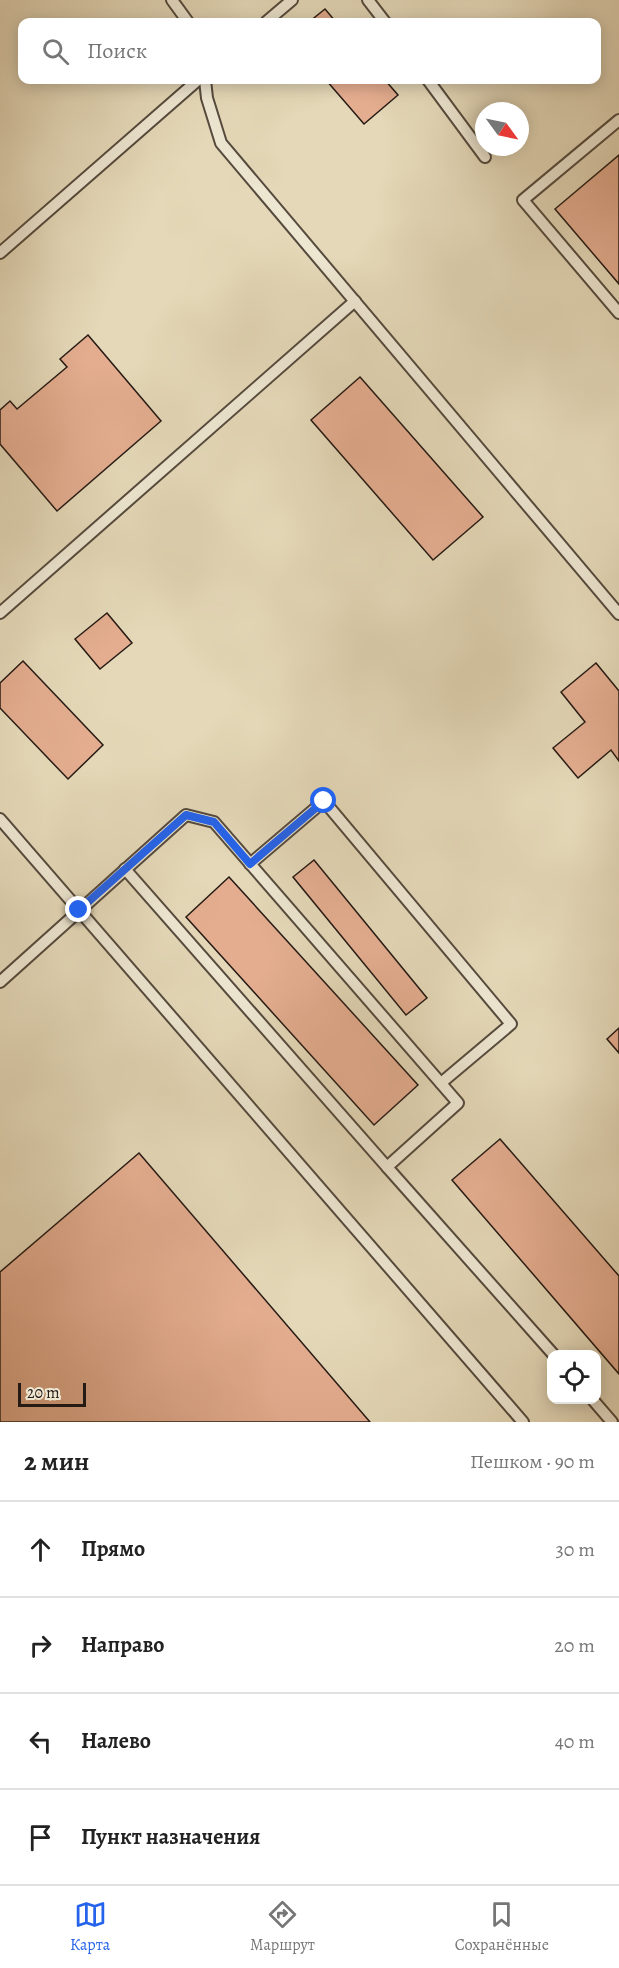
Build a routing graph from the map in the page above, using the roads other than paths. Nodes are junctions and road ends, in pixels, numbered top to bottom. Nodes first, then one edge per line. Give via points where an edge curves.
1 (172, 0) edge
2 (292, 0) edge
3 (368, 0) edge
4 (185, 18) edge
5 (271, 18) edge
6 (382, 18) edge
7 (193, 84) edge
8 (205, 84) edge
9 (431, 84) edge
10 (619, 120) edge
11 (475, 143) edge
12 (0, 253) edge
13 (355, 301) junction
14 (619, 313) edge
15 (0, 613) edge
16 (619, 614) edge
17 (0, 819) edge
18 (250, 864) junction
19 (125, 869) junction
20 (79, 910) junction
21 (0, 982) edge
22 (441, 1083) junction
23 (387, 1167) junction
24 (549, 1350) edge
25 (596, 1404) edge
26 (523, 1422) edge
27 (612, 1422) edge

1 - 4 lane
2 - 5 lane
3 - 6 lane
7 - 12 lane
8 - 13 lane via 221,143
9 - 11 lane
10 - 14 lane via 523,200
13 - 15 lane
13 - 16 lane
17 - 20 lane
18 - 19 lane via 214,822 186,815
18 - 22 lane
18 - 22 lane via 324,801 511,1024
19 - 20 lane
19 - 23 lane
20 - 21 lane
20 - 26 lane
22 - 23 lane via 458,1103
23 - 24 lane
25 - 27 lane

